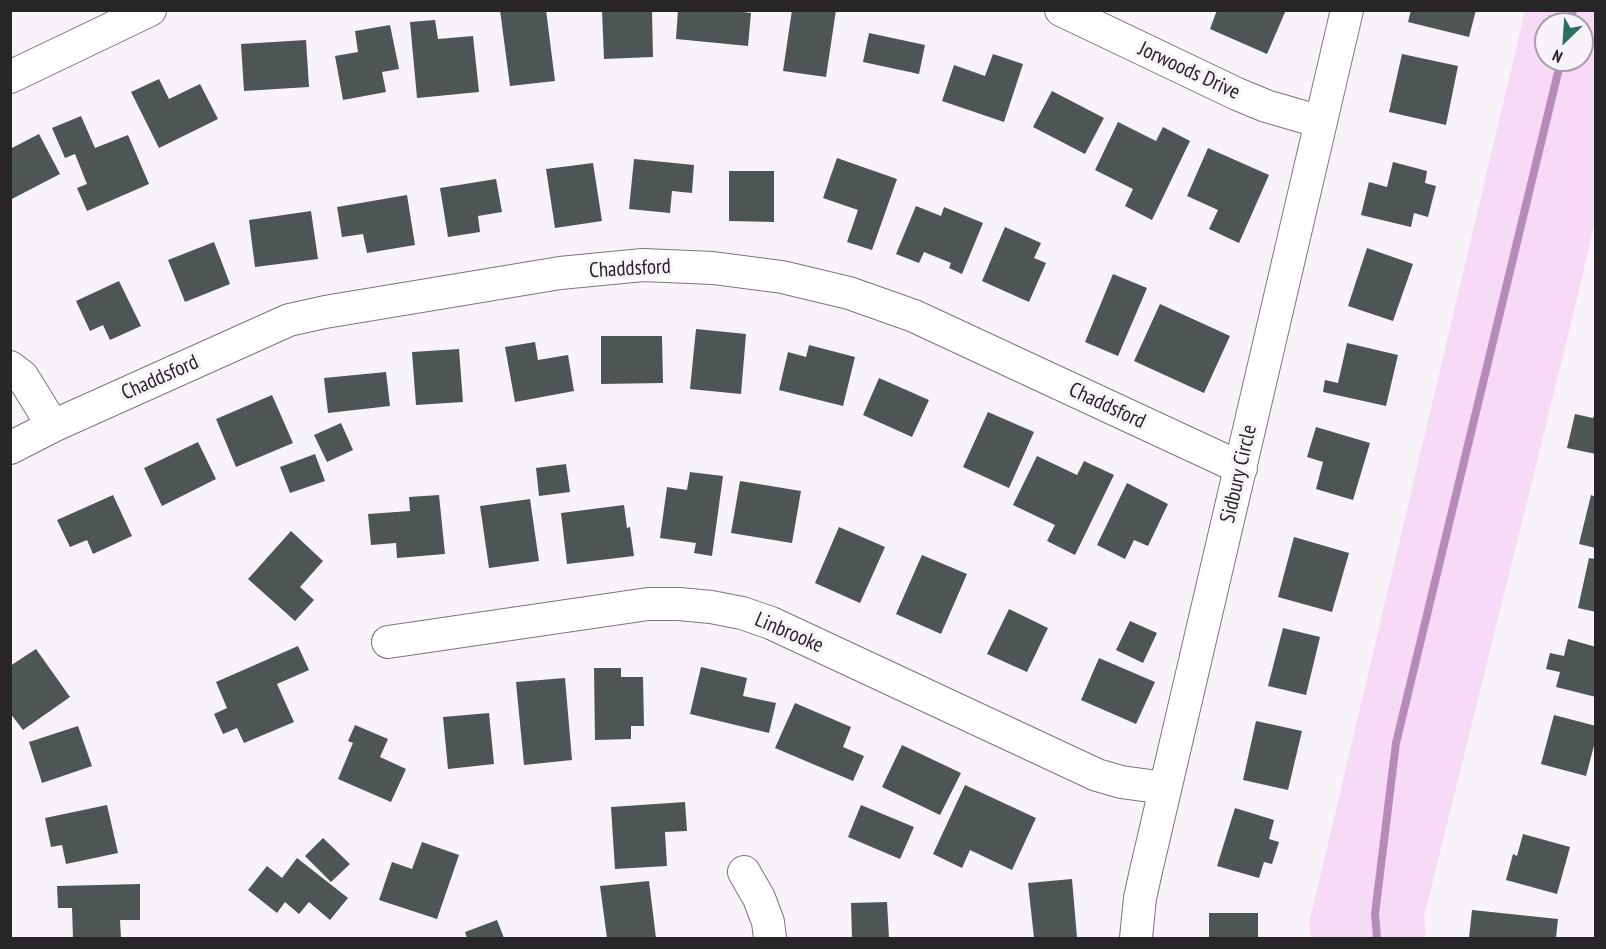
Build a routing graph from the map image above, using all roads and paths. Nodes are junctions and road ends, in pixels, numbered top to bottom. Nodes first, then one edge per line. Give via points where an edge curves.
1 (150, 10) edge
2 (1061, 10) edge
3 (1347, 10) edge
4 (10, 78) edge
5 (1321, 122) junction
6 (10, 367) edge
7 (53, 426) junction
8 (10, 448) edge
9 (1241, 468) junction
10 (388, 642) dead end
11 (1165, 788) junction
12 (744, 872) dead end
13 (770, 939) edge
14 (1136, 939) edge

1 - 4 street
2 - 5 street, Jorwoods Drive via 1237,94
3 - 5 street, Sidbury Circle
5 - 9 street, Sidbury Circle
6 - 7 street via 22,376
7 - 8 street, Chaddsford
7 - 9 street, Chaddsford via 289,320 560,273 643,266 713,268 782,277 849,293 914,316
9 - 11 street, Sidbury Circle
10 - 11 street, Linbrooke via 648,604 711,607 771,623 1097,775
11 - 14 street, Sidbury Circle via 1140,898
12 - 13 street via 762,906

